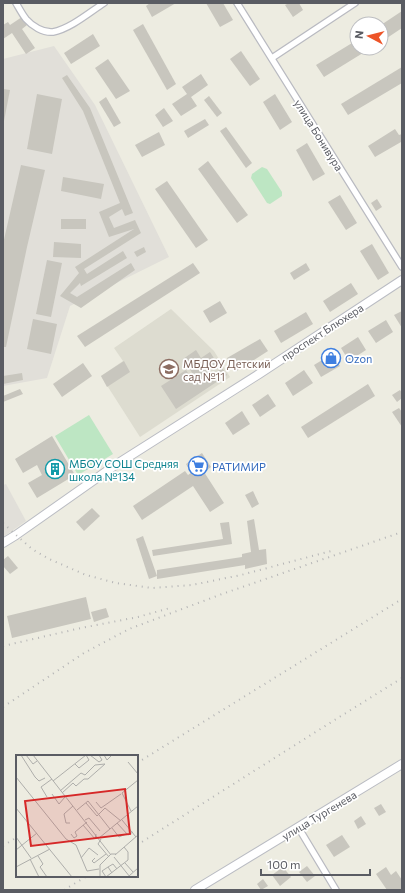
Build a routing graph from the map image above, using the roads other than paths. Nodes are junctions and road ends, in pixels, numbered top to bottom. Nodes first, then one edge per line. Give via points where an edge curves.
1 (16, 3) edge
2 (104, 3) edge
3 (237, 3) edge
4 (355, 3) edge
5 (272, 58) junction
6 (402, 267) edge
7 (402, 280) edge
8 (3, 543) edge
9 (402, 764) edge
10 (298, 827) junction
11 (196, 890) edge
12 (336, 890) edge

1 - 2 street via 32,25 52,32 67,27
3 - 5 street, улица Бонивура
4 - 5 street
5 - 6 street, улица Бонивура
7 - 8 street, проспект Блюхера via 114,466
9 - 10 street, улица Тургенева
10 - 11 street, улица Тургенева
10 - 12 street

